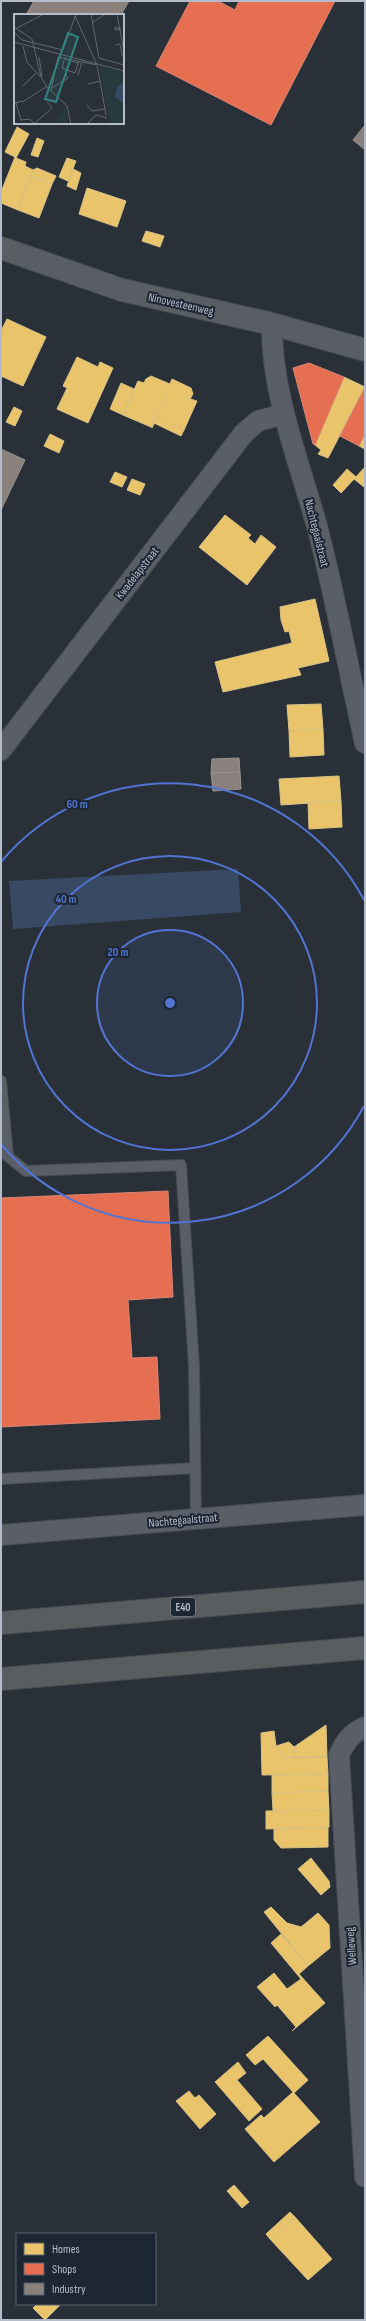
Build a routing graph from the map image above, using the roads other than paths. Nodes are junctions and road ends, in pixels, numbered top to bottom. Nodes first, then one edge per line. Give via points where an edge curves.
1 (1, 248) edge
2 (272, 324) junction
3 (365, 350) edge
4 (284, 414) junction
5 (365, 742) edge
6 (1, 750) edge
7 (1, 1082) edge
8 (4, 1153) edge
9 (195, 1468) junction
10 (1, 1479) edge
11 (365, 1505) edge
12 (196, 1519) junction
13 (1, 1535) edge
14 (365, 1592) edge
15 (1, 1623) edge
16 (365, 1648) edge
17 (1, 1679) edge
18 (365, 1727) edge
19 (365, 2177) edge

1 - 2 main road, Ninovesteenweg via 122,290
2 - 3 main road, Ninovesteenweg
2 - 4 street, Nachtegaalstraat via 272,351
4 - 5 street, Nachtegaalstraat via 318,531
4 - 6 street, Kwadelapstraat via 258,421 244,433
7 - 8 lane
8 - 9 lane via 26,1171 181,1165 194,1366
9 - 10 lane
9 - 12 lane
11 - 12 street, Nachtegaalstraat
12 - 13 street, Nachtegaalstraat
14 - 15 highway, E40
16 - 17 highway
18 - 19 street, Welleweg via 352,1734 339,1755

